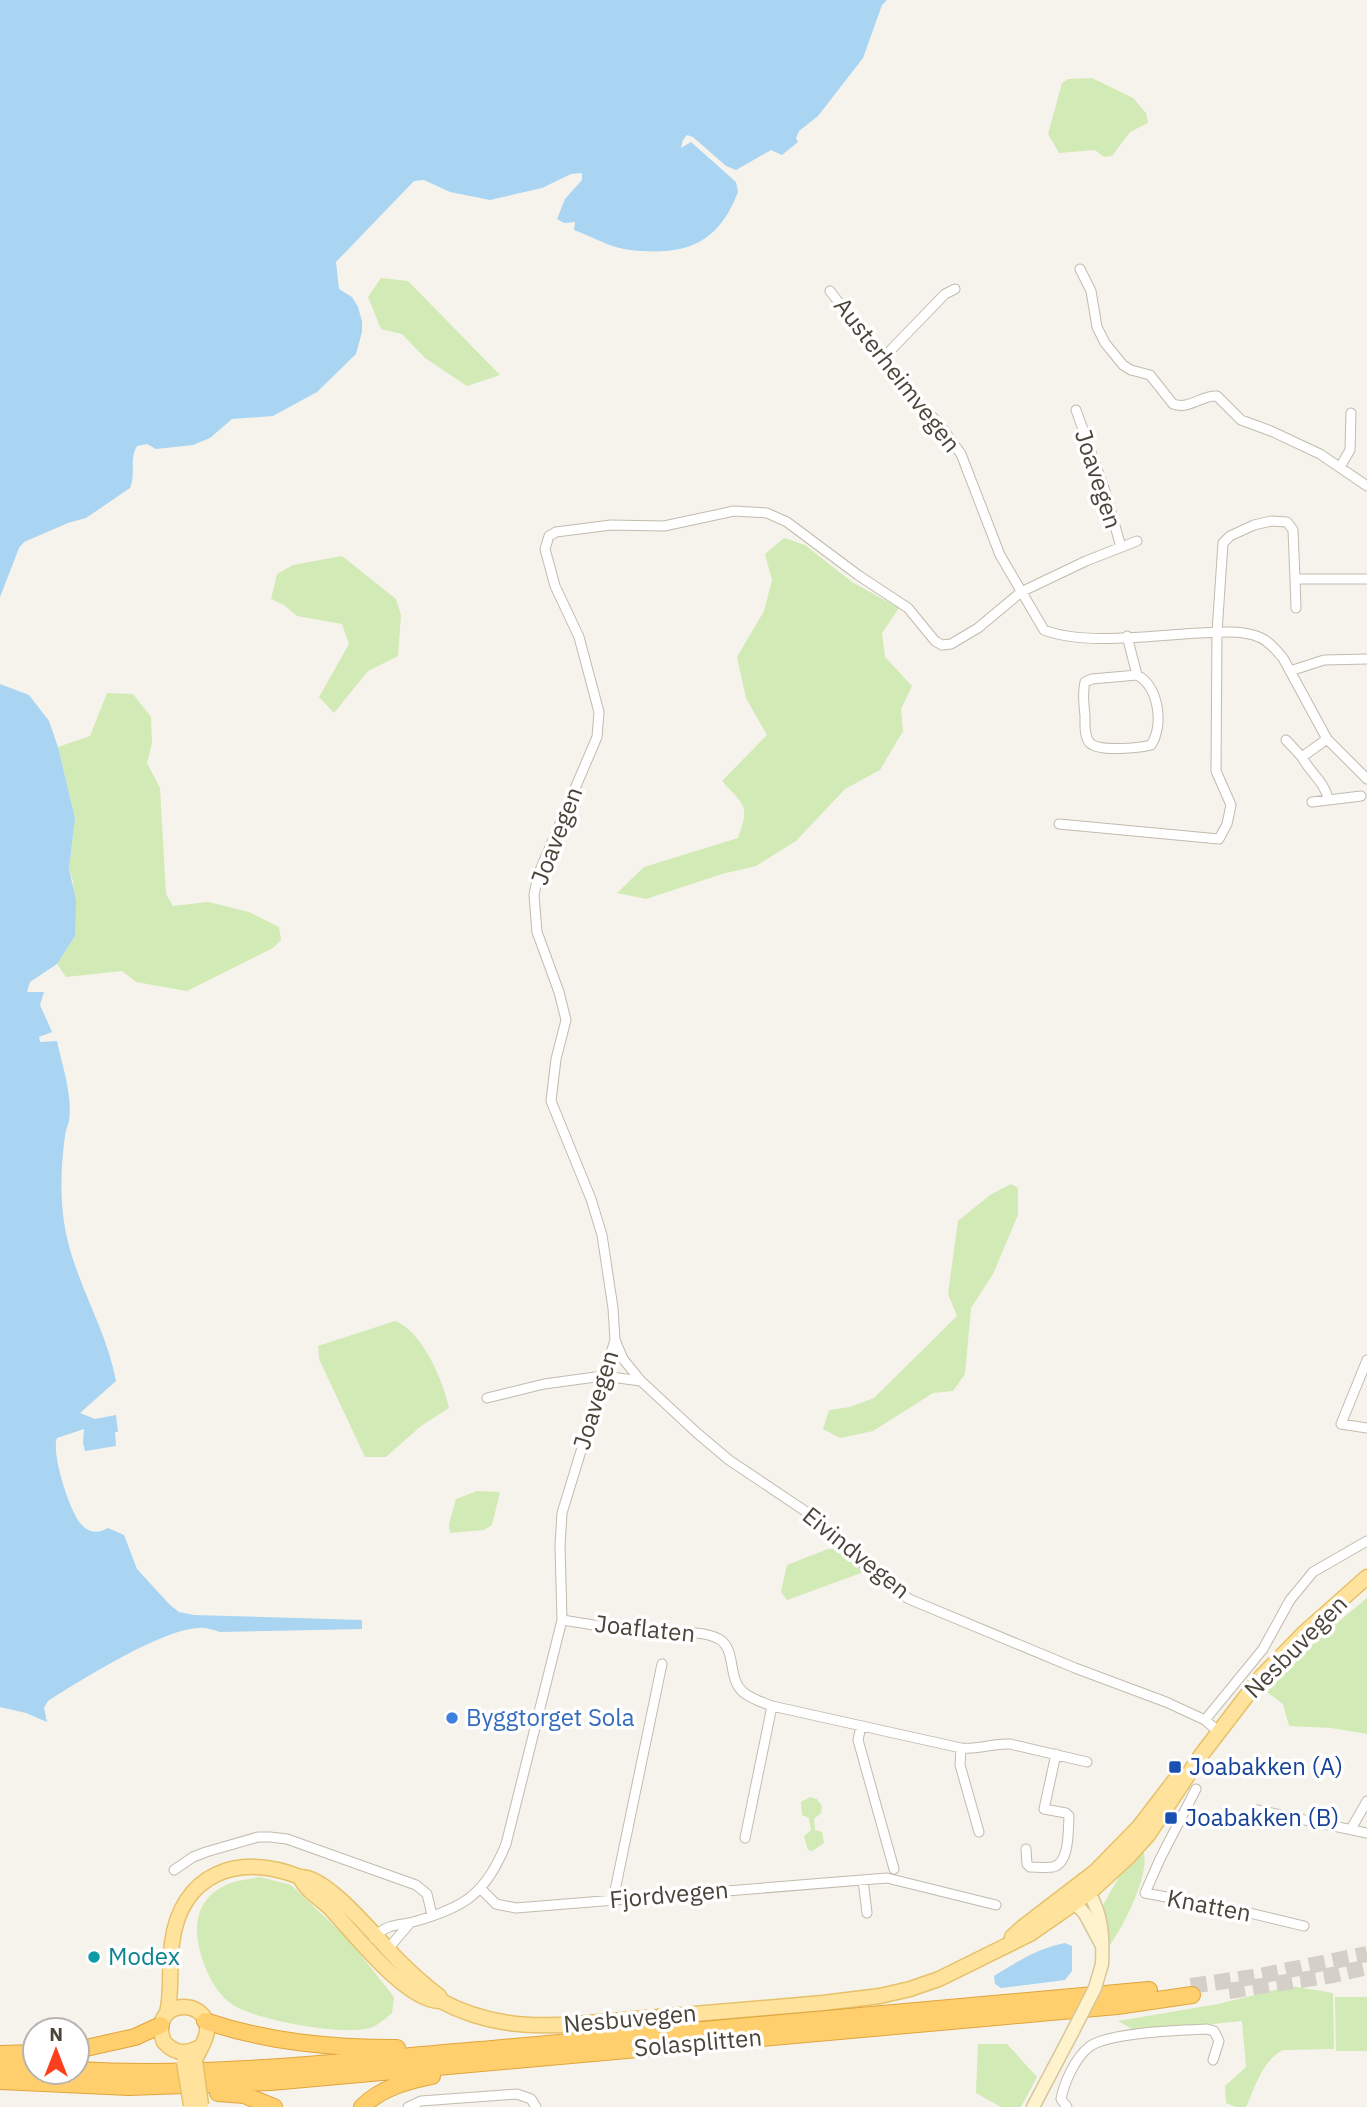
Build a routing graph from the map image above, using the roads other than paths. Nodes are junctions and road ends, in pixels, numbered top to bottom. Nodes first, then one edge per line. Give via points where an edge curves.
1 (1080, 270) dead end
2 (955, 289) dead end
3 (830, 291) dead end
4 (883, 358) junction
5 (1076, 411) dead end
6 (1351, 413) dead end
7 (1340, 467) junction
8 (1367, 486) edge
9 (1137, 541) dead end
10 (1121, 547) junction
11 (1295, 579) junction
12 (1367, 579) edge
13 (1021, 592) junction
14 (1296, 608) dead end
15 (1217, 632) junction
16 (1127, 636) junction
17 (1367, 659) edge
18 (1290, 671) junction
19 (1137, 675) junction
20 (1286, 740) dead end
21 (1327, 740) junction
22 (1302, 757) junction
23 (1367, 779) edge
24 (1361, 796) dead end
25 (1328, 799) junction
26 (1312, 803) dead end
27 (1059, 824) dead end
28 (615, 1340) junction
29 (1367, 1360) edge
30 (603, 1376) junction
31 (641, 1381) junction
32 (487, 1398) dead end
33 (1367, 1429) edge
34 (1367, 1541) edge
35 (1367, 1577) edge
36 (562, 1620) junction
37 (662, 1664) dead end
38 (772, 1706) junction
39 (1205, 1720) junction
40 (861, 1726) junction
41 (1219, 1732) junction
42 (961, 1748) junction
43 (1056, 1754) junction
44 (1087, 1762) dead end
45 (1190, 1785) junction
46 (1367, 1801) edge
47 (1257, 1810) dead end
48 (1351, 1829) junction
49 (979, 1832) dead end
50 (1367, 1833) edge
51 (746, 1838) dead end
52 (1026, 1849) dead end
53 (894, 1869) dead end
54 (174, 1870) dead end
55 (300, 1877) junction
56 (863, 1880) junction
57 (481, 1889) junction
58 (1089, 1893) junction
59 (1075, 1896) junction
60 (613, 1899) junction
61 (996, 1905) dead end
62 (867, 1913) dead end
63 (432, 1915) junction
64 (410, 1923) junction
65 (1304, 1926) dead end
66 (375, 1935) junction
67 (1101, 1944) junction
68 (388, 1950) junction
69 (370, 1952) junction
70 (172, 1963) junction
71 (440, 2001) junction
72 (189, 2007) junction
73 (164, 2019) junction
74 (205, 2021) junction
75 (91, 2047) edge
76 (483, 2049) junction
77 (21, 2053) edge
78 (0, 2054) edge
79 (189, 2056) junction
80 (1213, 2060) dead end
81 (499, 2062) junction
82 (0, 2065) edge
83 (21, 2066) edge
84 (91, 2071) edge
85 (207, 2077) junction
86 (0, 2081) edge
87 (129, 2087) junction
88 (196, 2106) edge
89 (274, 2107) edge
90 (362, 2107) edge
91 (408, 2107) edge
92 (536, 2107) edge
93 (1034, 2107) edge
94 (1067, 2107) edge

1 - 7 street via 1091,291 1097,327 1105,343 1123,365 1150,375 1173,404 1188,406 1217,396 1241,420
2 - 4 street
3 - 4 street, Austerheimvegen
4 - 13 street, Austerheimvegen via 961,454 1000,555
5 - 10 street, Joavegen
6 - 7 street via 1349,450
7 - 8 street
9 - 10 street, Joavegen
10 - 13 street, Joavegen
11 - 12 street
11 - 14 street
11 - 15 street via 1293,530 1287,522 1260,523 1230,536 1221,555
13 - 16 street, Austerheimvegen via 1044,630 1077,639
13 - 28 street, Joavegen via 978,628 942,645 908,608 787,522 767,513 734,511 664,526 611,525 549,536 545,549 555,586 579,637 600,712 597,737 538,875 534,895 537,932 566,1020 551,1101 602,1235
15 - 16 street, Austerheimvegen
15 - 18 street, Austerheimvegen via 1262,638
15 - 27 street via 1216,771 1231,805 1219,839
16 - 19 street
17 - 18 street via 1324,660
18 - 21 street, Austerheimvegen
19 - 19 street via 1145,679 1157,709 1157,736 1151,745 1140,748 1091,744 1082,691 1085,682
20 - 22 street
21 - 22 street
21 - 23 street, Austerheimvegen
22 - 25 street via 1326,788
24 - 25 street
25 - 26 street
28 - 30 street, Joavegen
28 - 31 street, Eivindvegen
29 - 33 street via 1341,1424
30 - 31 street
30 - 32 street
30 - 36 street, Joavegen via 562,1513
31 - 39 street, Eivindvegen via 729,1460 814,1517 876,1576 909,1599
34 - 39 street via 1313,1572 1290,1600 1263,1649
35 - 41 main road, Nesbuvegen via 1282,1654
36 - 38 street, Joaflaten via 717,1638 728,1650 732,1675 741,1690
36 - 57 street, Joavegen via 506,1844
37 - 60 street
38 - 40 street, Joaflaten
38 - 51 street
39 - 41 street, Eivindvegen
40 - 42 street, Joaflaten
40 - 53 street via 858,1740
41 - 45 main road, Nesbuvegen via 1202,1754
42 - 43 street, Joaflaten via 997,1743
42 - 49 street via 960,1765
43 - 44 street, Joaflaten
43 - 52 street via 1044,1809 1069,1816 1065,1855 1052,1867 1030,1867
45 - 58 main road, Nesbuvegen via 1128,1857
45 - 59 main road, Nesbuvegen via 1121,1846
45 - 65 street, Knatten via 1145,1893
46 - 48 street
47 - 48 street
48 - 50 street
54 - 63 street via 193,1857 247,1840 287,1839 416,1885 427,1894
55 - 66 main road, Nesbuvegen via 330,1891
55 - 69 main road
55 - 70 main road, Nesbuvegen via 248,1866 213,1877 180,1911 171,1946
56 - 60 street, Fjordvegen
56 - 61 street, Fjordvegen via 894,1879
56 - 62 street
57 - 60 street, Fjordvegen via 496,1904 516,1908
57 - 63 street, Joavegen via 456,1908
58 - 59 main road, Nesbuvegen
58 - 67 street via 1102,1923
59 - 67 street
59 - 71 main road, Nesbuvegen via 1030,1934 964,1968 910,1989 867,1998 536,2027 470,2015
63 - 64 street, Joavegen
64 - 66 street, Joavegen via 399,1922
64 - 68 street
66 - 68 main road, Nesbuvegen
66 - 69 street
67 - 93 street, bridge via 1095,1988
68 - 69 street
68 - 71 main road, Nesbuvegen
69 - 71 main road via 412,1990
70 - 72 main road
70 - 73 main road, Nesbuvegen via 171,1998
72 - 73 main road via 181,2006
72 - 74 main road
73 - 75 highway via 135,2037
73 - 79 main road via 160,2034 164,2042
74 - 76 highway via 294,2043 341,2048
74 - 79 main road via 206,2035
76 - 81 highway, Solasplitten via 1191,1990 1090,2008
76 - 85 highway, Solasplitten
77 - 78 highway
79 - 88 main road, bridge
80 - 94 street via 1219,2041 1214,2031 1207,2029 1116,2036 1089,2047 1082,2056 1063,2089 1061,2099
81 - 85 highway, Solasplitten via 271,2082
81 - 90 highway via 404,2082
82 - 83 highway
84 - 85 highway
85 - 87 highway
86 - 87 highway
87 - 89 highway via 166,2093 226,2092
91 - 92 street via 421,2101 517,2094 531,2099

